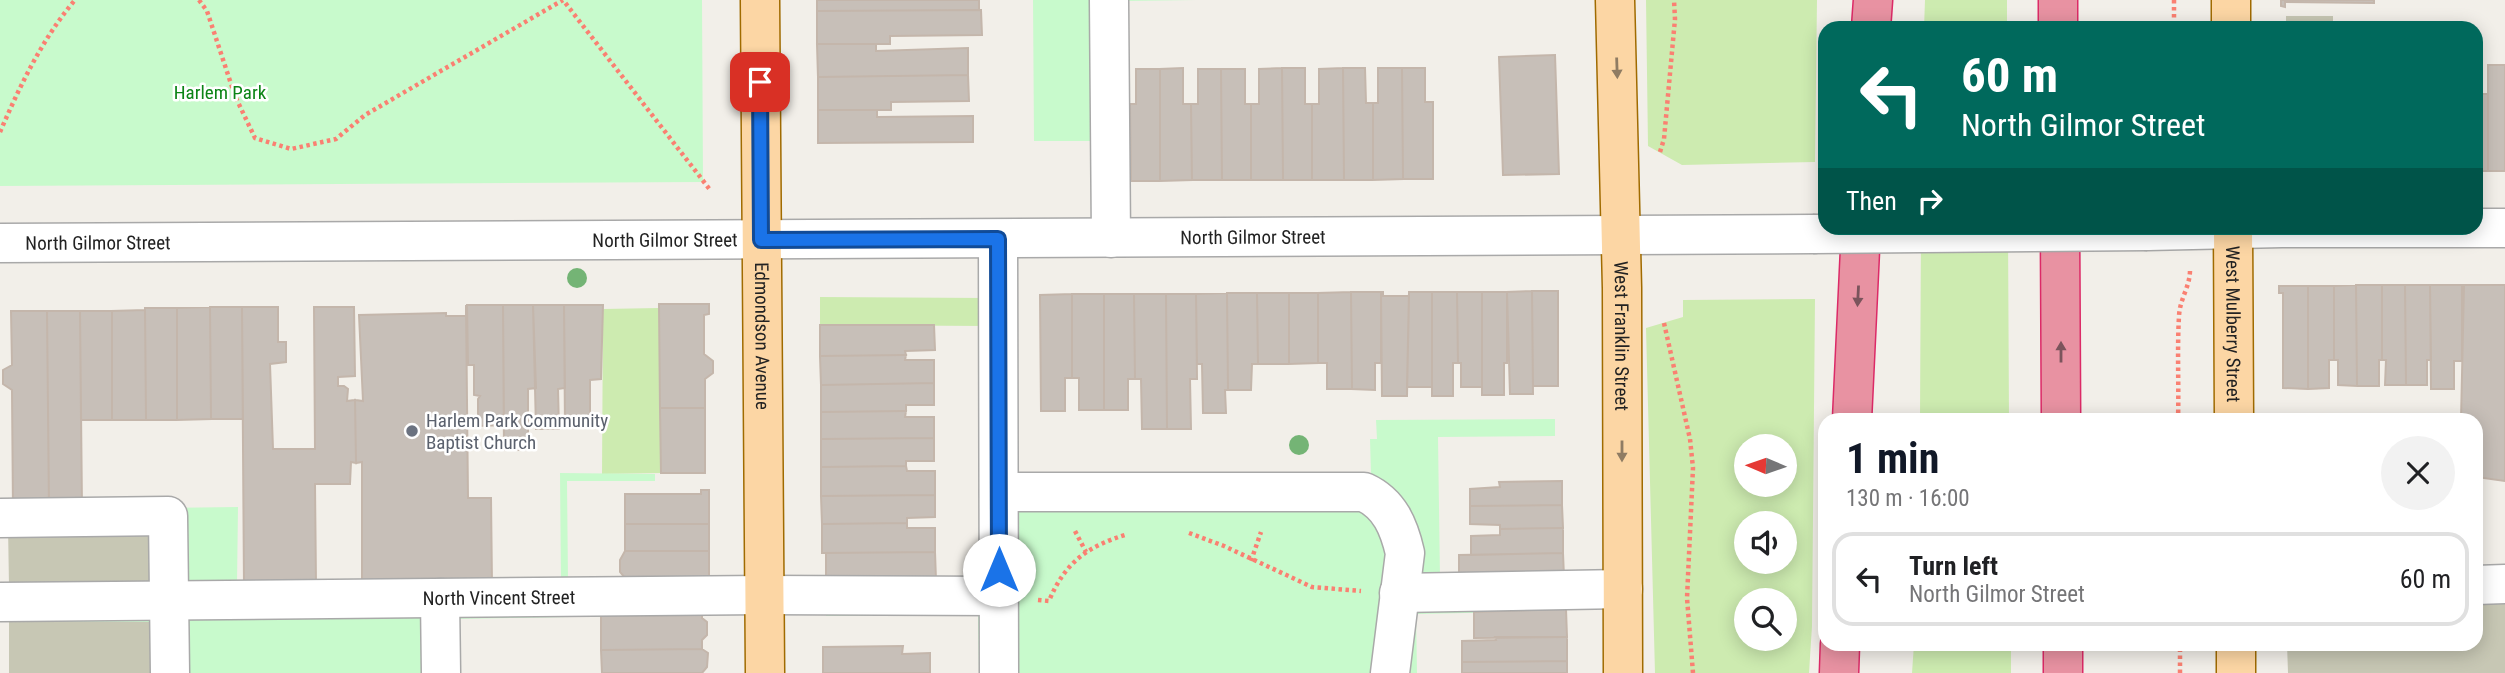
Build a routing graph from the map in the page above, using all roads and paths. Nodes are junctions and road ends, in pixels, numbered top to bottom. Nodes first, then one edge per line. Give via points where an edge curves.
1 (75, 0) edge
2 (199, 0) edge
3 (760, 0) edge
4 (1109, 0) edge
5 (1615, 0) edge
6 (1674, 0) edge
7 (1872, 0) edge
8 (2058, 0) edge
9 (2174, 0) edge
10 (2231, 0) edge
11 (1871, 21) edge
12 (2058, 21) edge
13 (2174, 21) edge
14 (2231, 21) edge
15 (0, 132) edge
16 (1657, 161) dead end
17 (711, 191) dead end
18 (2483, 228) edge
19 (2505, 228) edge
20 (1818, 234) edge
21 (1861, 235) edge
22 (2060, 235) edge
23 (2233, 235) edge
24 (1621, 236) junction
25 (1111, 238) junction
26 (998, 239) junction
27 (761, 240) junction
28 (0, 243) edge
29 (2190, 283) dead end
30 (1662, 314) dead end
31 (1852, 413) edge
32 (2061, 413) edge
33 (2178, 413) edge
34 (2234, 413) edge
35 (999, 492) junction
36 (0, 518) edge
37 (1183, 531) dead end
38 (1135, 532) dead end
39 (2505, 584) edge
40 (2483, 585) edge
41 (1623, 589) junction
42 (1399, 593) junction
43 (764, 595) junction
44 (999, 596) junction
45 (440, 598) junction
46 (169, 601) junction
47 (0, 602) edge
48 (1840, 651) edge
49 (2063, 651) edge
50 (2180, 651) edge
51 (2236, 651) edge
52 (170, 673) edge
53 (441, 673) edge
54 (765, 673) edge
55 (999, 673) edge
56 (1390, 673) edge
57 (1623, 673) edge
58 (1693, 673) edge
59 (1839, 673) edge
60 (2063, 673) edge
61 (2180, 673) edge
62 (2236, 673) edge

1 - 15 path via 23,79
2 - 17 path via 255,138 291,149 336,139 365,115 563,0
3 - 27 main road, Edmondson Avenue
4 - 25 street
5 -> 24 main road, West Franklin Street
6 - 16 path via 1664,139
7 - 11 highway
8 - 12 highway
9 - 13 path
10 - 14 main road
18 - 19 street, North Gilmor Street
20 - 24 street, North Gilmor Street, bridge
21 -> 31 highway
32 -> 22 highway
23 - 34 main road, West Mulberry Street
24 - 25 street, North Gilmor Street
24 -> 41 main road, West Franklin Street
25 - 26 street, North Gilmor Street
26 - 27 street, North Gilmor Street
26 - 35 street
27 - 28 street, North Gilmor Street
27 - 43 main road, Edmondson Avenue
29 - 33 path via 2179,314
30 - 58 path via 1693,468 1687,598
35 - 42 street via 1364,492 1377,498 1401,535 1405,553
35 - 44 street
36 - 46 street via 168,516
37 - 42 path via 1312,587
38 - 44 path via 1108,540 1073,562 1057,581 1049,601
39 - 40 street
41 - 42 street
41 - 57 main road, West Franklin Street
42 - 56 street
43 - 44 street, North Vincent Street
43 - 45 street, North Vincent Street
43 - 54 main road, Edmondson Avenue
44 - 55 street
45 - 46 street, North Vincent Street
45 - 53 street
46 - 47 street, North Vincent Street
46 - 52 street
48 - 59 highway
49 - 60 highway
50 - 61 path
51 - 62 main road

